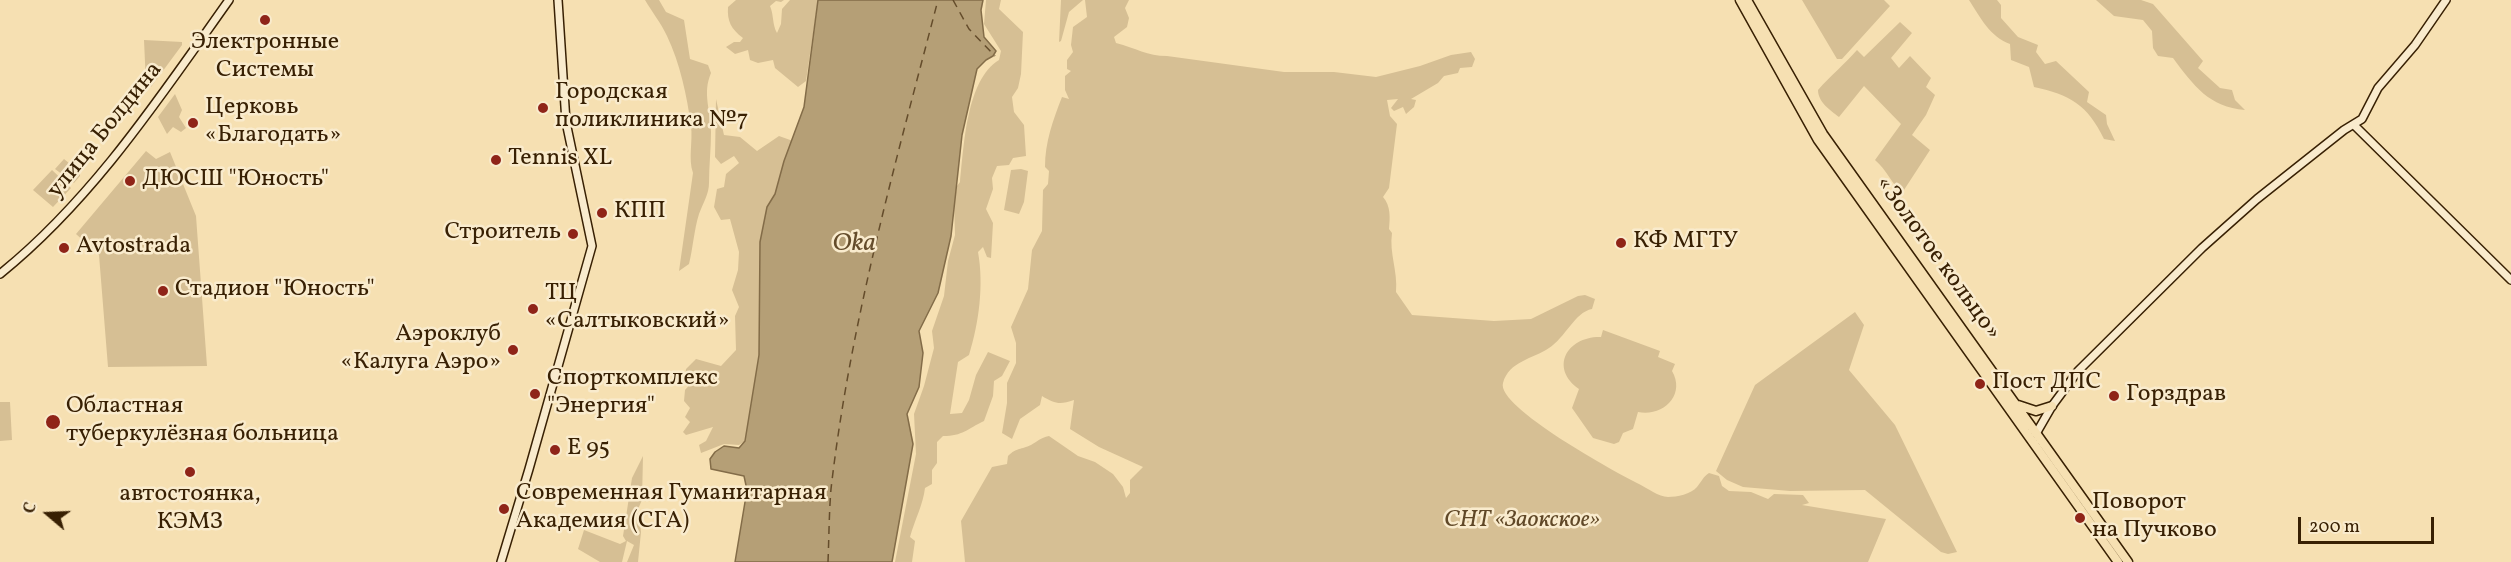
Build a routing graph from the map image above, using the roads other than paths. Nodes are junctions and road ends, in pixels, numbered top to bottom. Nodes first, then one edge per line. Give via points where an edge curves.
1 (229, 0) edge
2 (558, 0) edge
3 (1740, 0) edge
4 (1747, 0) edge
5 (2446, 0) edge
6 (2354, 125) junction
7 (0, 274) edge
8 (2511, 280) edge
9 (2017, 405) junction
10 (2052, 406) junction
11 (2037, 432) junction
12 (2031, 441) junction
13 (501, 562) edge
14 (2118, 562) edge
15 (2128, 562) edge

1 - 7 main road, улица Болдина via 154,106 52,229
2 - 13 main road via 566,122 592,246
3 - 12 highway, «Золотое кольцо» via 1818,140
4 - 9 highway, «Золотое кольцо» via 1823,134
5 - 6 main road
6 - 8 main road
6 - 10 main road via 2257,199 2202,248 2078,371
9 - 10 highway via 2036,411
9 - 11 highway, «Золотое кольцо»
10 - 11 main road
11 - 12 highway
11 - 15 highway, «Золотое кольцо»
12 - 14 highway, «Золотое кольцо»

